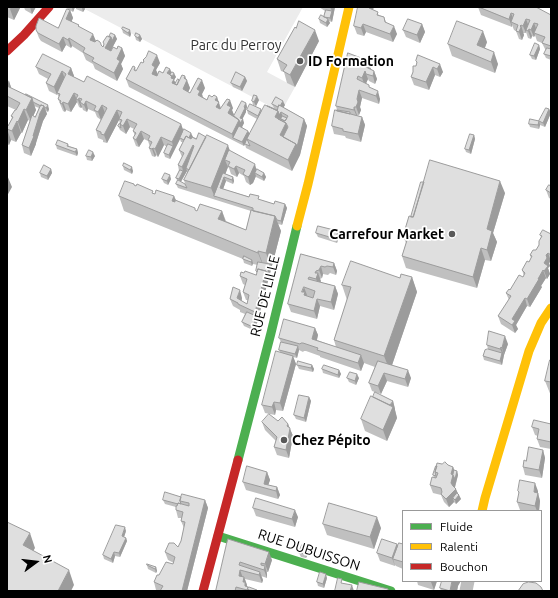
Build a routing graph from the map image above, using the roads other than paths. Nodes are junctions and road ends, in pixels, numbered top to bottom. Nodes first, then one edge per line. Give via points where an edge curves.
1 (49, 7) edge
2 (349, 7) edge
3 (7, 51) edge
4 (551, 308) edge
5 (482, 510) edge
6 (218, 536) junction
7 (203, 591) edge
8 (391, 591) edge

1 - 3 main road
2 - 6 main road, RUE DE LILLE via 308,184
4 - 5 main road via 529,351
6 - 7 main road, RUE DE LILLE
6 - 8 main road, RUE DUBUISSON

